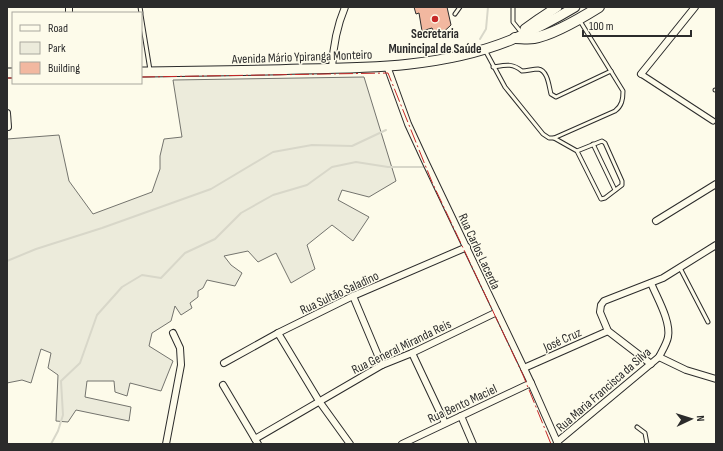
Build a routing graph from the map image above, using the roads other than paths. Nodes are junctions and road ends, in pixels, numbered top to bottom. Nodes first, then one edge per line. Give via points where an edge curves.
1 (346, 7) edge
2 (460, 7) edge
3 (513, 7) edge
4 (557, 7) edge
5 (599, 7) edge
6 (695, 7) edge
7 (574, 8) edge
8 (455, 14) dead end
9 (579, 19) junction
10 (142, 26) edge
11 (518, 35) junction
12 (484, 49) junction
13 (387, 66) junction
14 (493, 67) junction
15 (332, 68) junction
16 (611, 71) junction
17 (146, 72) edge
18 (641, 74) joint
19 (7, 113) edge
20 (713, 122) dead end
21 (8, 127) edge
22 (554, 138) junction
23 (593, 144) junction
24 (577, 151) junction
25 (716, 184) edge
26 (615, 190) junction
27 (656, 221) dead end
28 (716, 245) edge
29 (466, 247) junction
30 (680, 268) junction
31 (651, 283) junction
32 (354, 296) junction
33 (497, 312) junction
34 (708, 322) dead end
35 (608, 331) junction
36 (278, 332) junction
37 (173, 333) dead end
38 (412, 353) junction
39 (659, 357) junction
40 (224, 363) dead end
41 (651, 364) junction
42 (382, 365) junction
43 (524, 368) junction
44 (716, 379) edge
45 (531, 383) junction
46 (223, 385) dead end
47 (319, 401) junction
48 (461, 416) junction
49 (445, 423) junction
50 (637, 427) dead end
51 (256, 442) edge
52 (557, 443) edge
53 (166, 444) edge
54 (350, 444) edge
55 (402, 444) edge
56 (473, 444) edge
57 (646, 444) edge

1 - 15 street via 334,46
2 - 8 lane
3 - 11 lane via 513,22
4 - 11 main road
5 - 9 main road
6 - 18 street
7 - 11 main road, Avenida Mário Ypiranga Monteiro
9 - 11 main road via 542,36 534,38
9 - 16 lane
10 - 17 lane
11 - 12 main road, Avenida Mário Ypiranga Monteiro
12 - 13 main road, Avenida Mário Ypiranga Monteiro via 418,63
12 - 14 lane
13 - 15 main road, Avenida Mário Ypiranga Monteiro
13 - 29 street, Rua Carlos Lacerda via 408,124
14 - 16 lane via 511,65 522,71 539,69 546,74 551,94 556,97
14 - 22 lane via 505,87 543,134
15 - 17 main road, Avenida Mário Ypiranga Monteiro
16 - 22 lane via 622,91 623,100 620,108
18 - 20 street
19 - 21 street
22 - 24 lane
23 - 24 lane
23 - 26 lane
23 - 26 lane via 602,141 605,143 622,181 622,185
24 - 26 lane via 601,198
25 - 27 street
28 - 30 street
29 - 32 street, Rua Sultão Saladino
29 - 33 street, Rua Carlos Lacerda
30 - 31 street
30 - 34 lane
31 - 35 street via 604,301 600,312
31 - 39 street, Rua Maria Francisca da Silva via 668,328 668,337
32 - 36 street, Rua Sultão Saladino
32 - 42 street
33 - 38 street, Rua General Miranda Reis
33 - 43 street, Rua Carlos Lacerda
35 - 41 street
35 - 43 street, José Cruz
36 - 40 street, Rua Sultão Saladino
36 - 47 street
37 - 53 street via 180,348 182,365
38 - 42 street, Rua General Miranda Reis
38 - 49 street
39 - 41 street, Rua Maria Francisca da Silva
39 - 44 street via 686,370
41 - 52 street, Rua Maria Francisca da Silva
42 - 47 street, Rua General Miranda Reis
43 - 45 street, Rua Carlos Lacerda
45 - 48 street, Rua Bento Maciel
45 - 52 street, Rua Carlos Lacerda
46 - 51 street
47 - 51 street, Rua General Miranda Reis
47 - 54 street
48 - 49 street, Rua Bento Maciel
48 - 56 street
49 - 55 street, Rua Bento Maciel
50 - 57 lane via 645,433

